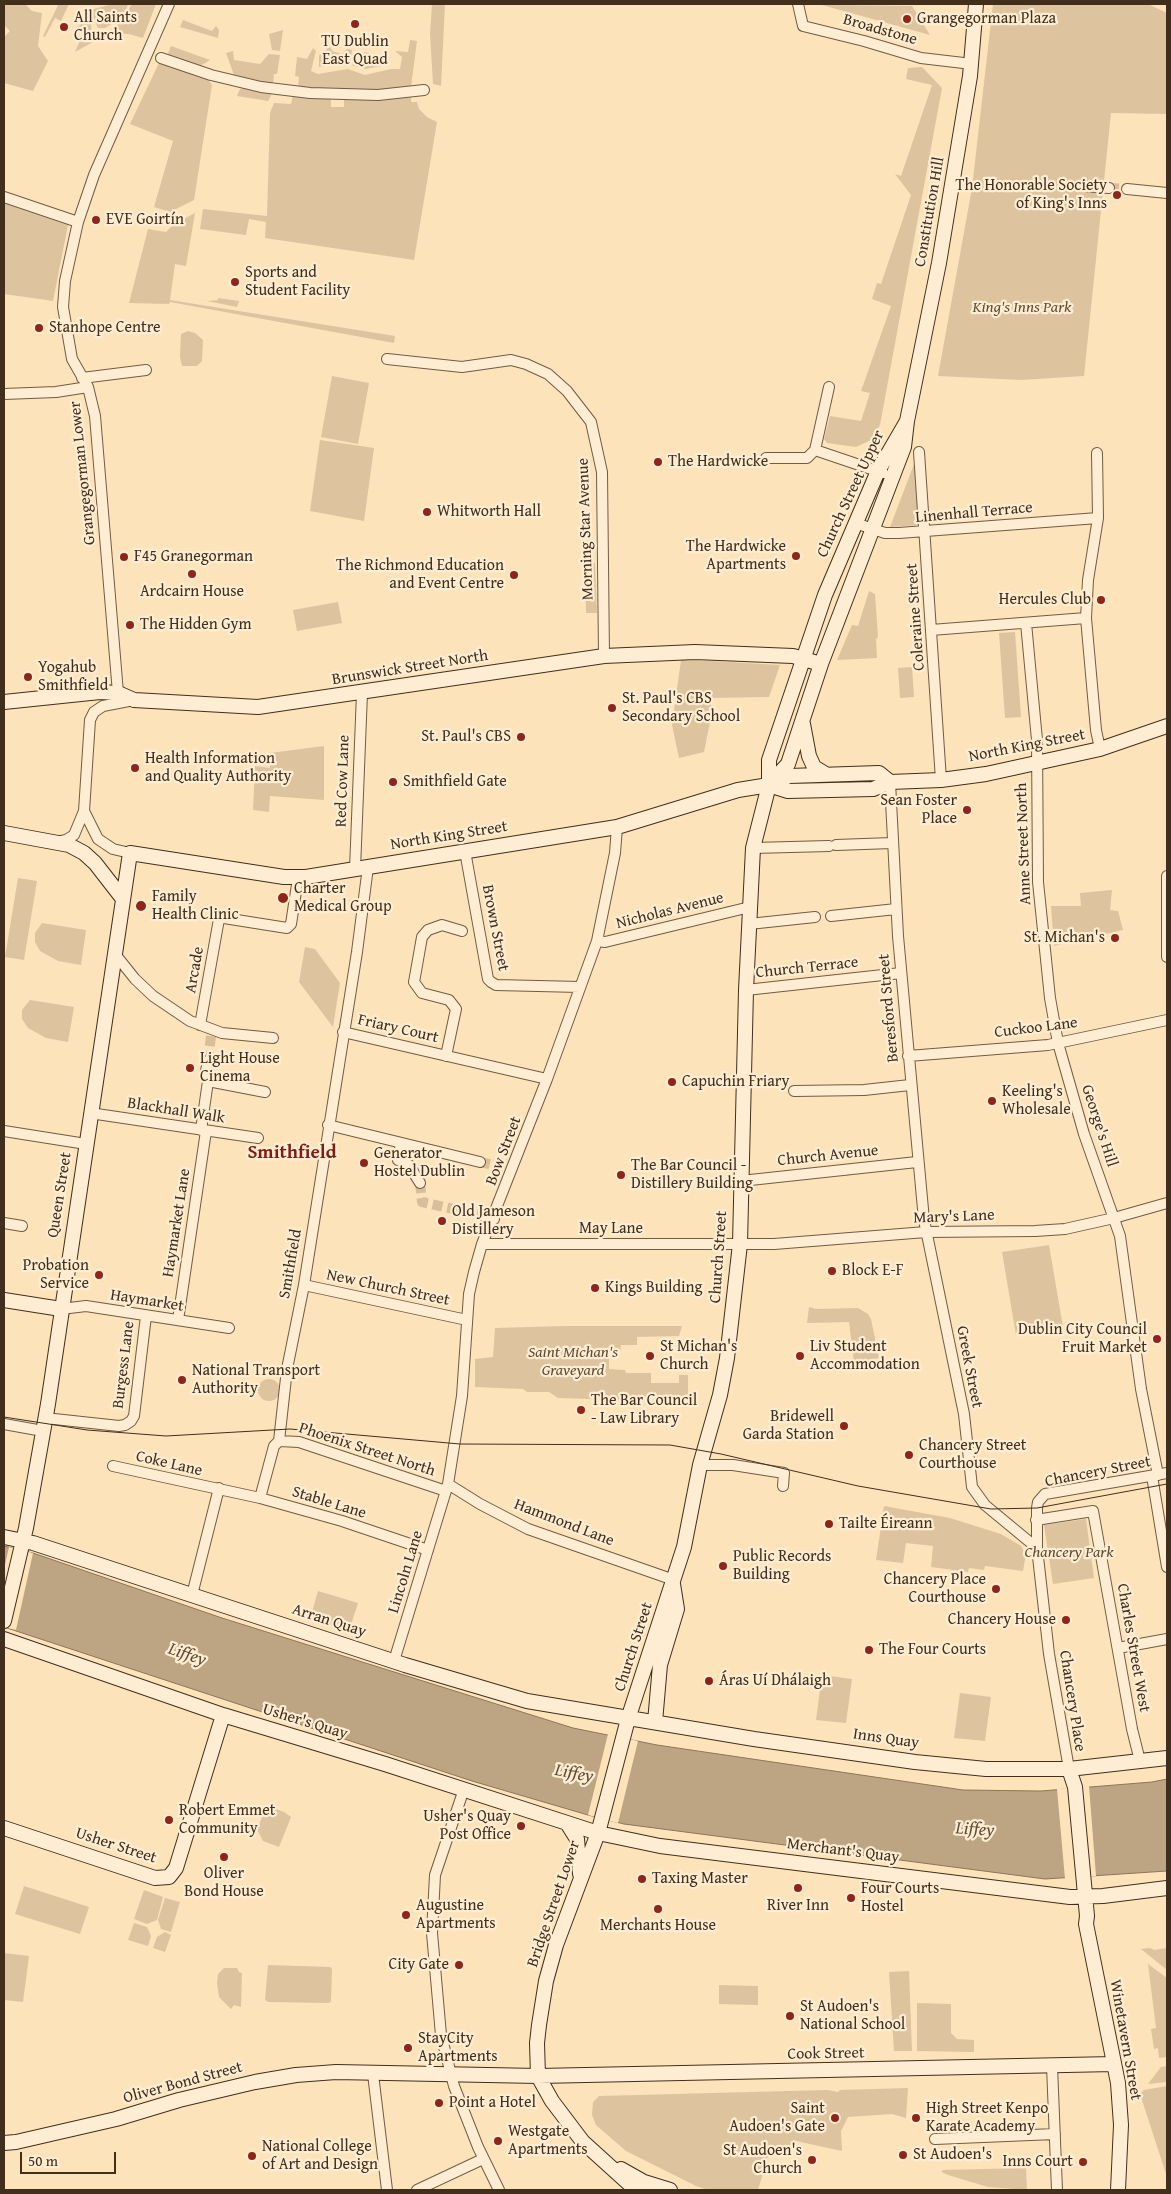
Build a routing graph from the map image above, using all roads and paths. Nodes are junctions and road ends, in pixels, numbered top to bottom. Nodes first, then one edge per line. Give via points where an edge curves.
1 (169, 4) edge
2 (975, 5) edge
3 (799, 6) edge
4 (161, 58) dead end
5 (972, 64) junction
6 (424, 90) dead end
7 (1084, 186) dead end
8 (1109, 188) tunnel mouth
9 (1127, 190) tunnel mouth
10 (1167, 193) edge
11 (4, 197) edge
12 (78, 222) junction
13 (387, 359) dead end
14 (146, 370) dead end
15 (85, 382) junction
16 (829, 388) dead end
17 (4, 394) edge
18 (907, 421) junction
19 (815, 450) junction
20 (919, 452) dead end
21 (1097, 453) dead end
22 (766, 458) dead end
23 (878, 471) junction
24 (895, 476) junction
25 (1098, 518) junction
26 (855, 523) junction
27 (874, 530) junction
28 (926, 532) junction
29 (1086, 618) junction
30 (1026, 623) junction
31 (932, 630) junction
32 (604, 656) junction
33 (802, 658) junction
34 (821, 664) junction
35 (118, 693) junction
36 (362, 694) junction
37 (134, 700) junction
38 (4, 702) edge
39 (803, 722) junction
40 (1167, 726) edge
41 (1100, 749) junction
42 (1037, 763) junction
43 (824, 773) junction
44 (941, 780) junction
45 (890, 782) junction
46 (769, 785) junction
47 (84, 811) junction
48 (617, 827) junction
49 (4, 832) edge
50 (55, 842) junction
51 (892, 843) junction
52 (753, 848) junction
53 (465, 851) junction
54 (130, 853) junction
55 (361, 868) junction
56 (1167, 876) edge
57 (298, 878) junction
58 (123, 899) junction
59 (750, 907) junction
60 (896, 909) junction
61 (831, 916) dead end
62 (815, 917) dead end
63 (750, 924) junction
64 (462, 931) dead end
65 (596, 942) junction
66 (115, 954) junction
67 (1167, 957) edge
68 (901, 973) junction
69 (580, 987) junction
70 (746, 990) junction
71 (1167, 1020) edge
72 (200, 1025) junction
73 (342, 1032) junction
74 (273, 1038) dead end
75 (1058, 1043) junction
76 (446, 1056) junction
77 (908, 1056) junction
78 (208, 1061) tunnel mouth
79 (206, 1079) junction
80 (547, 1079) junction
81 (910, 1085) junction
82 (794, 1091) dead end
83 (265, 1092) dead end
84 (90, 1113) junction
85 (328, 1125) junction
86 (204, 1130) junction
87 (4, 1131) edge
88 (258, 1138) dead end
89 (402, 1143) junction
90 (86, 1144) junction
91 (480, 1162) tunnel mouth
92 (918, 1162) junction
93 (741, 1181) junction
94 (420, 1183) tunnel mouth
95 (1167, 1203) edge
96 (1114, 1218) junction
97 (4, 1223) edge
98 (22, 1226) dead end
99 (926, 1232) junction
100 (482, 1244) junction
101 (740, 1244) junction
102 (304, 1285) junction
103 (4, 1300) edge
104 (60, 1310) junction
105 (146, 1316) junction
106 (178, 1320) junction
107 (466, 1320) junction
108 (229, 1328) dead end
109 (4, 1424) edge
110 (44, 1424) junction
111 (279, 1441) junction
112 (112, 1466) dead end
113 (700, 1466) junction
114 (1159, 1475) edge
115 (783, 1486) dead end
116 (219, 1488) junction
117 (447, 1488) junction
118 (260, 1498) junction
119 (1038, 1504) joint
120 (1036, 1520) junction
121 (4, 1537) edge
122 (22, 1544) junction
123 (1037, 1548) junction
124 (428, 1550) junction
125 (1167, 1567) edge
126 (673, 1582) junction
127 (192, 1595) junction
128 (4, 1621) edge
129 (4, 1639) edge
130 (1167, 1639) edge
131 (1118, 1648) junction
132 (394, 1661) junction
133 (223, 1716) junction
134 (628, 1719) junction
135 (654, 1722) junction
136 (624, 1736) joint
137 (1167, 1758) edge
138 (1140, 1761) junction
139 (1069, 1769) junction
140 (464, 1789) junction
141 (567, 1823) junction
142 (4, 1828) edge
143 (599, 1828) junction
144 (580, 1875) junction
145 (1167, 1888) edge
146 (1085, 1897) junction
147 (1114, 2064) junction
148 (1052, 2066) junction
149 (373, 2074) junction
150 (452, 2075) junction
151 (538, 2076) junction
152 (1055, 2134) junction
153 (935, 2139) dead end
154 (4, 2142) edge
155 (483, 2159) junction
156 (640, 2186) edge
157 (387, 2190) edge
158 (416, 2190) edge
159 (499, 2190) edge
160 (656, 2190) edge
161 (670, 2190) edge
162 (1057, 2190) edge
163 (1118, 2190) edge

1 - 12 street, Grangegorman Lower via 94,175
2 - 5 main road, Constitution Hill
3 - 5 street, Broadstone via 803,26 921,58
4 - 6 street via 211,75 261,87 301,92 378,95
5 - 18 main road, Constitution Hill via 938,268
7 - 8 street
9 - 10 street
11 - 12 street
12 - 15 street, Grangegorman Lower via 63,307 72,359
13 - 32 street, Morning Star Avenue via 462,367 511,360 526,364 548,374 567,391 591,422 602,472
14 - 15 street
15 - 17 street via 65,392
15 - 35 street, Grangegorman Lower via 95,416
16 - 19 street
18 - 23 main road, Church Street Upper
18 - 24 main road, Church Street Upper via 904,447
19 - 22 street via 806,458
19 - 23 street
20 - 28 street, Coleraine Street
21 - 25 street
23 - 24 street
23 - 26 main road, Church Street Upper
24 - 27 main road, Church Street Upper
25 - 28 street, Linenhall Terrace
25 - 29 street via 1088,580
26 - 27 street, Linenhall Terrace
26 - 33 main road, Church Street Upper
27 - 28 street, Linenhall Terrace via 885,533
27 - 34 main road, Church Street Upper
28 - 31 street, Coleraine Street
29 - 30 street
29 - 41 street
30 - 31 street
30 - 42 street, Anne Street North
31 - 44 street, Coleraine Street
32 - 33 main road, Brunswick Street North via 695,652
32 - 36 main road, Brunswick Street North
33 - 34 main road, Brunswick Street North
33 - 46 main road, Church Street Upper via 769,760
34 - 39 main road, Church Street Upper
35 - 37 main road, Brunswick Street North
35 - 38 main road, Brunswick Street North
36 - 37 main road, Brunswick Street North via 258,708
36 - 55 street, Red Cow Lane
37 - 47 street via 103,706 94,712 90,720
39 - 43 main road via 809,756 814,767
39 - 46 main road, Church Street Upper via 788,764
40 - 41 main road, North King Street
41 - 42 main road, North King Street
42 - 44 main road, North King Street
42 - 75 street, Anne Street North via 1038,882
43 - 45 main road, North King Street via 879,772
43 - 46 main road, North King Street via 789,776
44 - 45 main road, North King Street
45 - 46 main road, North King Street via 873,789 788,791
45 - 51 street, Beresford Street
46 - 48 main road, North King Street via 738,790
46 - 52 main road, Church Street
47 - 50 street via 74,835
47 - 54 street via 98,839 113,849
48 - 53 main road, North King Street
48 - 65 street, Bow Street via 616,853
49 - 50 main road
50 - 58 main road via 84,853
51 - 52 street
51 - 60 street, Beresford Street
52 - 59 main road, Church Street
53 - 55 main road, North King Street
53 - 69 street, Brown Street via 488,979 496,984
54 - 57 main road, North King Street
54 - 58 main road, Queen Street
55 - 57 main road, North King Street
55 - 73 street, Red Cow Lane via 357,952
56 - 67 street
57 - 72 street, Arcade via 291,924 287,928 219,919
58 - 66 main road, Queen Street
59 - 63 main road, Church Street
59 - 65 street, Nicholas Avenue
60 - 61 street
60 - 68 street, Beresford Street
62 - 63 street
63 - 70 main road, Church Street
64 - 76 street via 442,925 428,930 422,937 414,982 422,993 448,1000 456,1009
65 - 69 street, Bow Street
66 - 72 street via 153,996
66 - 84 main road, Queen Street
68 - 70 street, Church Terrace
68 - 77 street, Beresford Street
69 - 80 street, Bow Street
70 - 93 main road, Church Street
71 - 75 street, Cuckoo Lane
72 - 74 street via 212,1032
73 - 76 street, Friary Court
73 - 85 street, Smithfield
75 - 77 street, Cuckoo Lane
75 - 96 street, George's Hill via 1084,1134
76 - 80 street, Friary Court
77 - 81 street, Beresford Street
78 - 79 street
79 - 83 street
79 - 86 street, Haymarket Lane
80 - 100 street, Bow Street via 507,1169
81 - 82 street via 864,1090
81 - 92 street, Beresford Street
84 - 86 street, Blackhall Walk
84 - 90 main road, Queen Street
85 - 89 street
85 - 102 street, Smithfield
86 - 88 street, Blackhall Walk
86 - 106 street, Haymarket Lane
87 - 90 street
89 - 91 street
89 - 94 street via 398,1160 410,1165
90 - 104 main road, Queen Street
92 - 93 street, Church Avenue
92 - 99 street, Beresford Street
93 - 101 main road, Church Street
95 - 96 street, Mary's Lane
96 - 99 street, Mary's Lane via 1055,1229
96 - 114 street, George's Hill via 1120,1236 1141,1389
97 - 98 street
99 - 101 street, Mary's Lane
99 - 123 street, Greek Street via 964,1414 972,1487 985,1505
100 - 101 street, May Lane
100 - 107 street, Bow Street
101 - 113 main road, Church Street via 727,1358
102 - 107 street, New Church Street
102 - 111 street, Smithfield via 287,1369
103 - 104 main road
104 - 105 street, Haymarket via 86,1306
104 - 110 main road, Queen Street
105 - 106 street, Haymarket
105 - 110 street, Burgess Lane via 131,1421 119,1426
106 - 108 street, Haymarket
107 - 117 street, Bow Street via 463,1382
109 - 110 street
110 - 122 main road, Queen Street
111 - 117 street, Phoenix Street North via 300,1442
111 - 118 street, Smithfield via 274,1446
112 - 116 street, Coke Lane
113 - 115 street via 733,1465 784,1473
113 - 126 main road, Church Street via 684,1546
114 - 119 street, Chancery Street via 1045,1494
114 - 125 street, George's Hill
116 - 118 street, Stable Lane
116 - 127 street
117 - 124 street, Lincoln Lane
117 - 126 street, Hammond Lane via 528,1529
118 - 124 street, Stable Lane
119 - 120 street, Chancery Place
120 - 123 street, Chancery Place
120 - 131 street, Charles Street West via 1093,1510
121 - 122 main road, Arran Quay
122 - 127 main road, Arran Quay
122 - 128 main road, Queen Street
123 - 139 street, Chancery Place via 1049,1654
124 - 132 street, Lincoln Lane
126 - 134 main road, Church Street
126 - 135 main road via 678,1609 660,1665
127 - 132 main road, Arran Quay
129 - 133 main road, Usher's Quay
130 - 131 street
131 - 138 street, Charles Street West
132 - 134 main road, Arran Quay via 505,1696
133 - 140 main road, Usher's Quay
133 - 142 main road, Usher Street via 176,1868 169,1877 155,1878
134 - 135 main road, Inns Quay
134 - 136 main road, Church Street
135 - 139 main road, Inns Quay via 933,1764 986,1769
136 - 143 main road, Bridge Street Lower
137 - 138 main road, Inns Quay
138 - 139 main road, Inns Quay
139 - 146 main road, Winetavern Street via 1076,1800
140 - 141 main road, Usher's Quay
140 - 150 street via 435,1875 432,1916 441,2035
141 - 143 main road, Usher's Quay
141 - 144 main road via 576,1839
143 - 144 main road, Bridge Street Lower
143 - 146 main road, Merchant's Quay via 669,1847
144 - 151 main road, Bridge Street Lower via 546,1981 537,2043
145 - 146 main road, Merchant's Quay
146 - 147 main road, Winetavern Street via 1087,1931
147 - 148 main road, Cook Street
147 - 163 main road, Winetavern Street via 1121,2125
148 - 151 main road, Cook Street
148 - 152 street
149 - 150 main road, Oliver Bond Street
149 - 154 main road, Oliver Bond Street via 296,2075 179,2100 48,2135
149 - 157 street
150 - 151 main road, Cook Street
150 - 155 street
151 - 156 main road via 576,2134
152 - 153 street
152 - 162 street
155 - 158 street
155 - 159 street
156 - 160 main road
156 - 161 main road

